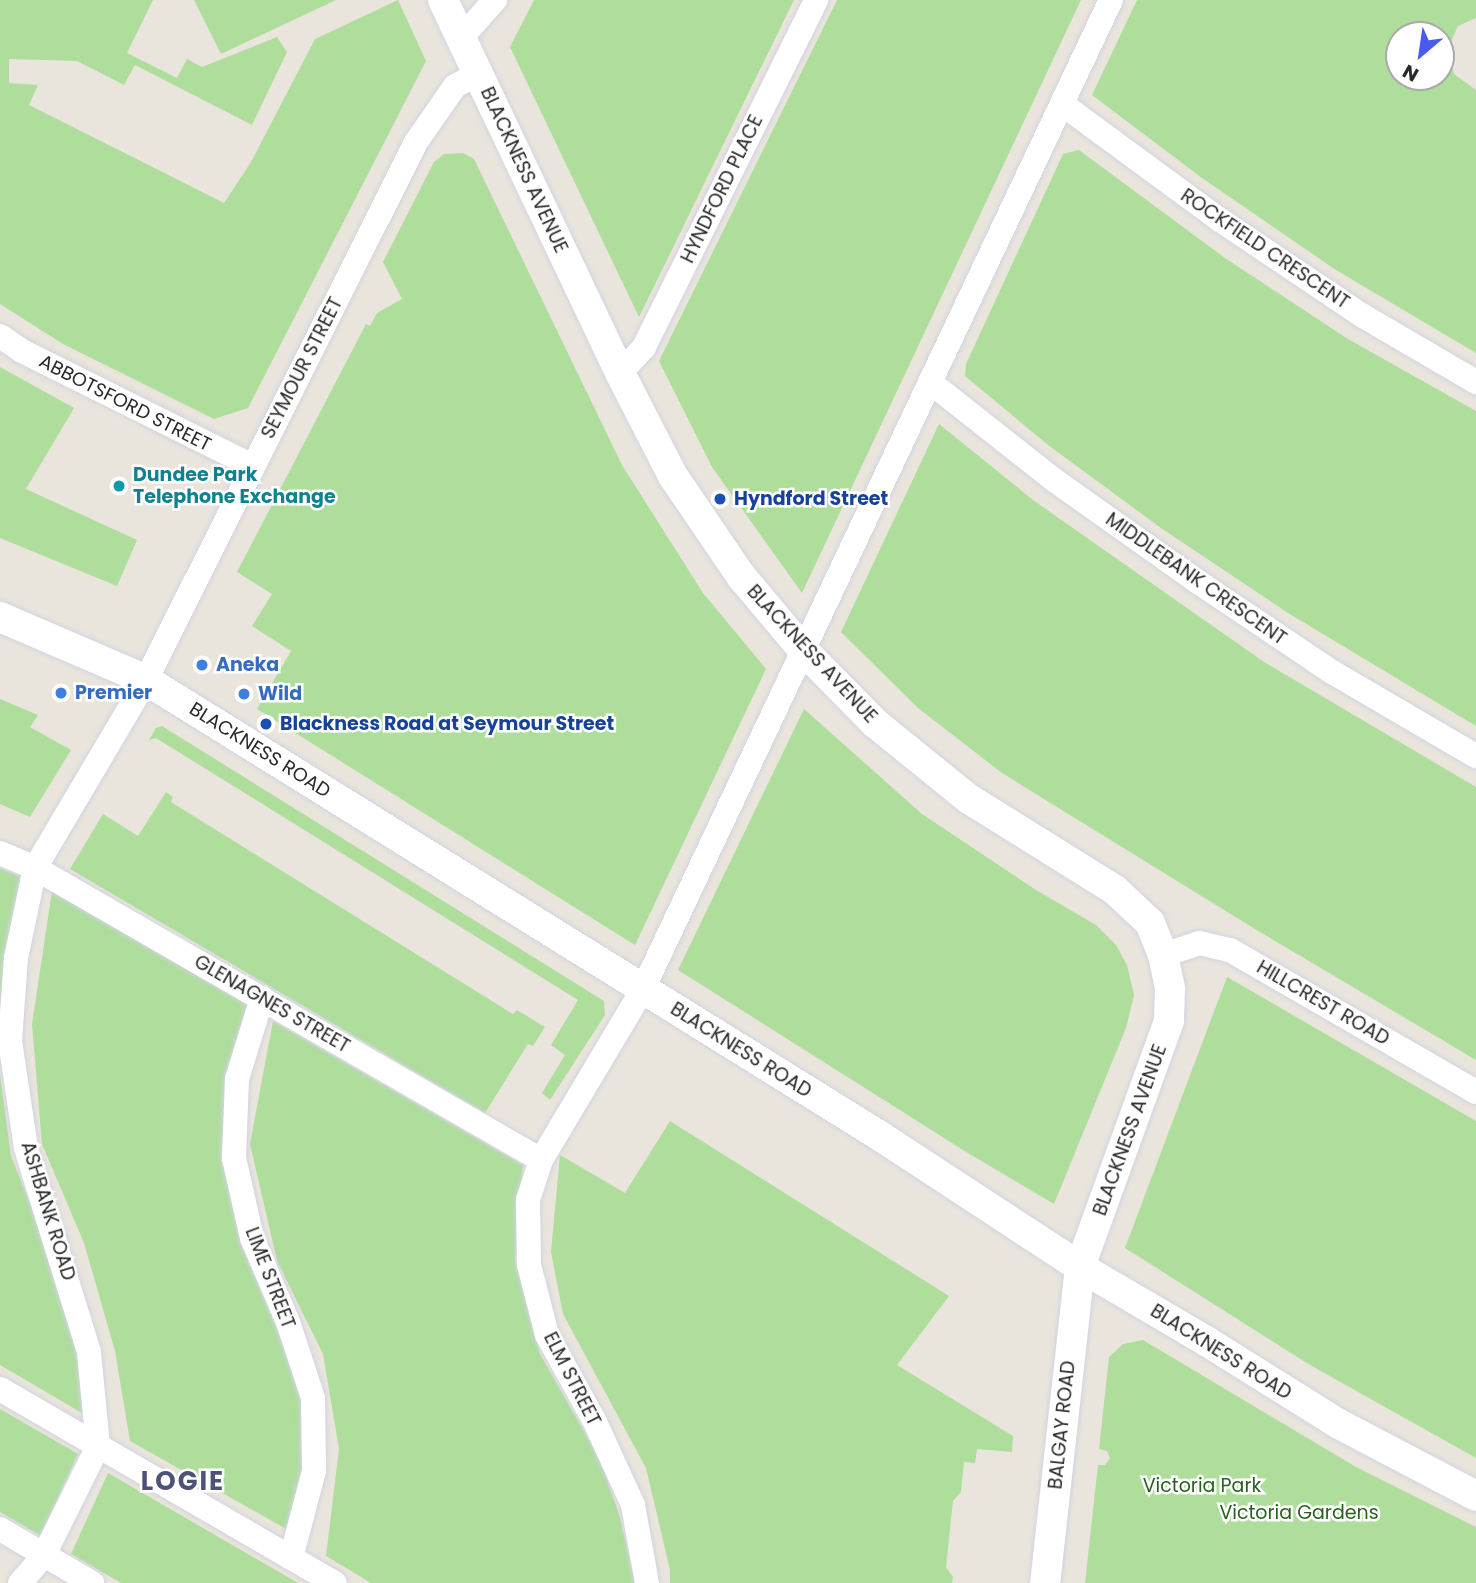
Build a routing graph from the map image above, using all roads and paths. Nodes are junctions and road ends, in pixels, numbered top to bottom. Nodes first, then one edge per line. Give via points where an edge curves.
1 (443, 0) edge
2 (495, 0) edge
3 (816, 0) edge
4 (1111, 0) edge
5 (461, 38) junction
6 (478, 74) junction
7 (1062, 104) junction
8 (0, 336) edge
9 (620, 373) junction
10 (930, 382) junction
11 (1476, 382) edge
12 (253, 466) junction
13 (0, 617) edge
14 (804, 651) junction
15 (146, 680) junction
16 (1476, 756) edge
17 (0, 853) edge
18 (35, 868) junction
19 (1163, 955) junction
20 (643, 989) junction
21 (262, 998) junction
22 (1476, 1092) edge
23 (541, 1160) junction
24 (1080, 1267) junction
25 (0, 1389) edge
26 (98, 1446) junction
27 (1476, 1496) edge
28 (0, 1530) edge
29 (44, 1555) junction
30 (291, 1558) junction
31 (20, 1583) edge
32 (92, 1583) edge
33 (335, 1583) edge
34 (647, 1583) edge
35 (1045, 1583) edge

1 - 5 street, BLACKNESS AVENUE
2 - 5 street
3 - 9 street, HYNDFORD PLACE via 644,347
4 - 7 street
5 - 6 street, BLACKNESS AVENUE
6 - 9 street, BLACKNESS AVENUE
6 - 12 street, SEYMOUR STREET via 455,86 416,142
7 - 10 street
7 - 11 street, ROCKFIELD CRESCENT via 1220,220 1341,301
8 - 12 street, ABBOTSFORD STREET
9 - 14 street, BLACKNESS AVENUE via 673,476 740,576
10 - 14 street
10 - 16 street, MIDDLEBANK CRESCENT via 1054,480 1198,582 1332,672
12 - 15 street, SEYMOUR STREET
13 - 15 street, BLACKNESS ROAD
14 - 19 street, BLACKNESS AVENUE via 875,723 969,799 1115,890 1150,923
14 - 20 street
15 - 18 street, ASHBANK ROAD
15 - 20 street, BLACKNESS ROAD
17 - 18 street, GLENAGNES STREET
18 - 21 street, GLENAGNES STREET
18 - 26 street, ASHBANK ROAD via 16,958 10,1041 26,1148 89,1352
19 - 22 street, HILLCREST ROAD via 1199,943 1230,950
19 - 24 street, BLACKNESS AVENUE via 1170,989 1169,1021
20 - 23 street, ELM STREET
20 - 24 street, BLACKNESS ROAD
21 - 23 street, GLENAGNES STREET
21 - 30 street, LIME STREET via 237,1079 234,1158 252,1238 288,1322 313,1398 314,1471
23 - 34 street, ELM STREET via 528,1200 529,1265 547,1335 594,1420 633,1505
24 - 27 street, BLACKNESS ROAD via 1339,1424
24 - 35 street, BALGAY ROAD
25 - 26 street
26 - 29 street
26 - 30 street
28 - 29 street
29 - 31 street
29 - 32 street
30 - 33 street

